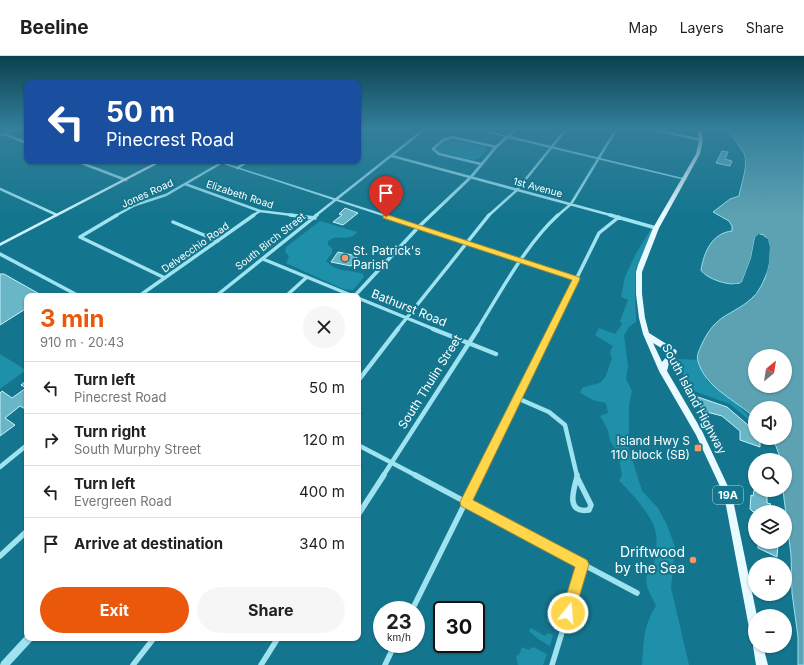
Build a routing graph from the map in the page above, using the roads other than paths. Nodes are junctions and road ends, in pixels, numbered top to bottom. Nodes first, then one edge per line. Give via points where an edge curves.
1 (392, 156) edge
2 (394, 156) edge
3 (449, 156) edge
4 (487, 156) edge
5 (545, 156) edge
6 (587, 156) edge
7 (600, 156) edge
8 (697, 156) edge
9 (598, 159) junction
10 (84, 164) edge
11 (155, 164) edge
12 (219, 164) edge
13 (224, 164) edge
14 (244, 164) edge
15 (480, 164) junction
16 (237, 168) junction
17 (471, 178) junction
18 (685, 179) junction
19 (126, 180) junction
20 (185, 184) junction
21 (0, 189) edge
22 (517, 190) junction
23 (336, 200) junction
24 (571, 204) junction
25 (260, 211) junction
26 (57, 215) junction
27 (619, 217) junction
28 (315, 218) junction
29 (173, 222) dead end
30 (419, 227) junction
31 (656, 228) junction
32 (218, 241) junction
33 (466, 243) junction
34 (0, 245) edge
35 (0, 254) edge
36 (263, 259) junction
37 (521, 261) junction
38 (166, 278) junction
39 (307, 278) junction
40 (577, 279) junction
41 (73, 293) edge
42 (144, 293) edge
43 (220, 293) edge
44 (290, 293) edge
45 (345, 293) edge
46 (356, 293) edge
47 (361, 299) edge
48 (406, 318) junction
49 (646, 334) junction
50 (468, 343) junction
51 (496, 354) dead end
52 (663, 370) junction
53 (361, 377) edge
54 (517, 398) junction
55 (24, 447) edge
56 (361, 447) edge
57 (392, 464) junction
58 (0, 467) edge
59 (577, 477) junction
60 (465, 502) junction
61 (361, 510) edge
62 (24, 534) edge
63 (0, 556) edge
64 (583, 564) junction
65 (637, 593) dead end
66 (416, 601) edge
67 (750, 609) edge
68 (27, 641) edge
69 (152, 641) edge
70 (276, 641) edge
71 (391, 653) edge
72 (759, 653) edge
73 (4, 665) edge
74 (133, 665) edge
75 (261, 665) edge
76 (385, 665) edge
77 (552, 665) edge
78 (762, 665) edge

1 - 23 street, South Birch Street
2 - 17 street, 1st Avenue
3 - 15 street
4 - 15 street
5 - 22 street
6 - 9 street
7 - 9 street, South Thulin Street
8 - 18 main road, 19A
9 - 18 street
9 - 24 street, South Thulin Street
10 - 19 street
11 - 19 main road
12 - 20 street, Jones Road
13 - 16 street
14 - 16 street
15 - 17 street
16 - 23 street
17 - 22 street, 1st Avenue
17 - 30 street
18 - 31 main road, 19A
19 - 26 main road
20 - 25 street, Elizabeth Road
20 - 38 street, Jones Road via 166,195 135,205 80,236
21 - 26 street
22 - 24 street, 1st Avenue
22 - 33 street via 489,215
23 - 28 street, South Birch Street
23 - 30 street
24 - 27 street, 1st Avenue
24 - 37 street, South Thulin Street via 546,226
25 - 28 street, Elizabeth Road
25 - 32 street, Delvecchio Road
26 - 34 main road
27 - 31 street, 1st Avenue
27 - 40 street via 599,233
28 - 36 street, South Birch Street
29 - 32 street
30 - 33 street
30 - 46 street
31 - 49 main road, South Island Highway / 19A via 639,272 639,294
32 - 38 street, Delvecchio Road
33 - 37 street
33 - 48 street
35 - 41 street
36 - 39 street, Bathurst Road
36 - 43 street, South Birch Street
37 - 40 street
37 - 50 street, South Thulin Street
38 - 42 street, Delvecchio Road
39 - 44 street
39 - 45 street, Bathurst Road
40 - 54 street
47 - 48 street, Bathurst Road
48 - 50 street, Bathurst Road
48 - 53 street
49 - 52 main road, South Island Highway / 19A
49 - 52 main road via 674,352
50 - 51 street, Bathurst Road
50 - 57 street, South Thulin Street
52 - 67 main road, South Island Highway / 19A via 699,433 728,495
54 - 59 street via 548,412 565,425
54 - 60 street
55 - 58 street
56 - 57 street
57 - 60 street
57 - 61 street, South Thulin Street
59 - 59 street via 572,501 579,511 584,512 590,505
60 - 64 street
60 - 66 street
62 - 63 street
64 - 65 street
64 - 77 street
68 - 73 street
69 - 74 street
70 - 75 street
71 - 76 street
72 - 78 main road

